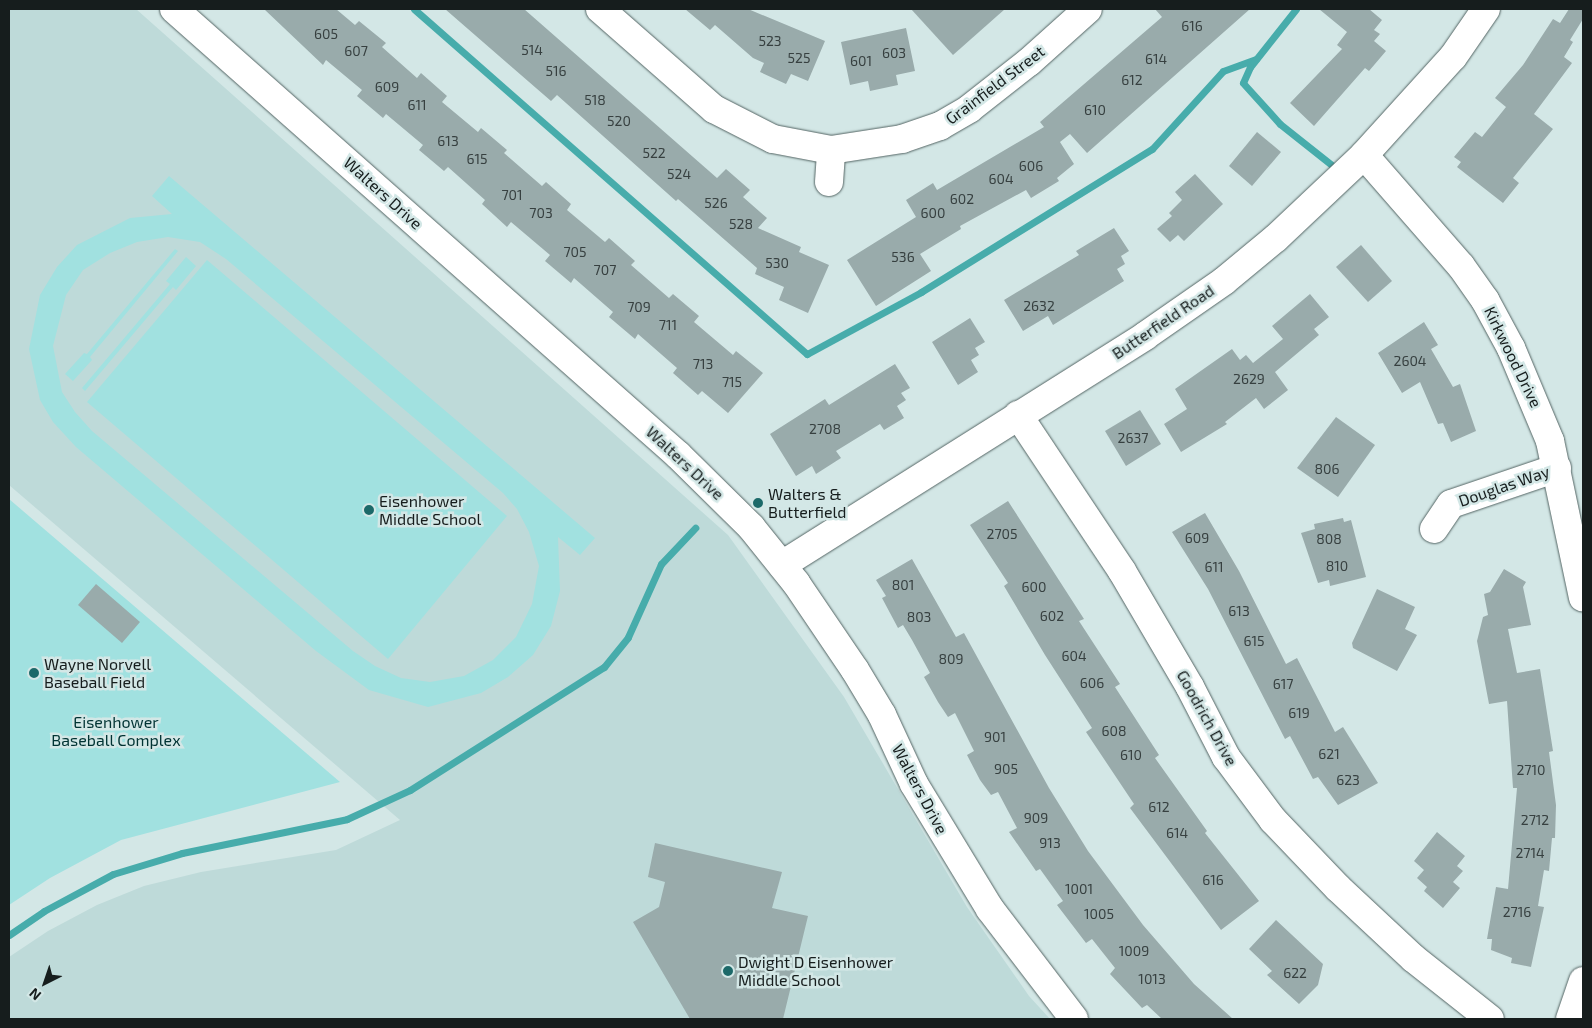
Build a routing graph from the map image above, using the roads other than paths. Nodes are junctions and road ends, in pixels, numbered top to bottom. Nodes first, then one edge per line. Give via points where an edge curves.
1 (174, 9) edge
2 (600, 9) edge
3 (1088, 9) edge
4 (1486, 9) edge
5 (830, 150) junction
6 (1364, 155) junction
7 (829, 182) dead end
8 (1018, 415) junction
9 (1557, 468) junction
10 (1434, 529) dead end
11 (782, 565) junction
12 (1583, 598) edge
13 (1583, 980) edge
14 (1074, 1019) edge
15 (1490, 1019) edge
16 (1570, 1019) edge

1 - 11 street, Walters Drive via 678,455 737,513
2 - 5 street, Grainfield Street via 714,109 773,139
3 - 5 street, Grainfield Street via 1029,62 969,109 940,126 902,139
4 - 6 street, Butterfield Road via 1453,57
5 - 7 street
6 - 8 street, Butterfield Road via 1276,238 1224,281
6 - 9 street, Kirkwood Drive via 1442,242 1485,300 1511,348 1543,420
8 - 11 street, Butterfield Road
8 - 15 street, Goodrich Drive via 1122,571 1190,687 1226,757 1273,820 1338,888 1413,958
9 - 10 street, Douglas Way via 1451,504
9 - 12 street, Kirkwood Drive
11 - 14 street, Walters Drive via 882,714 914,784 985,902
13 - 16 street

